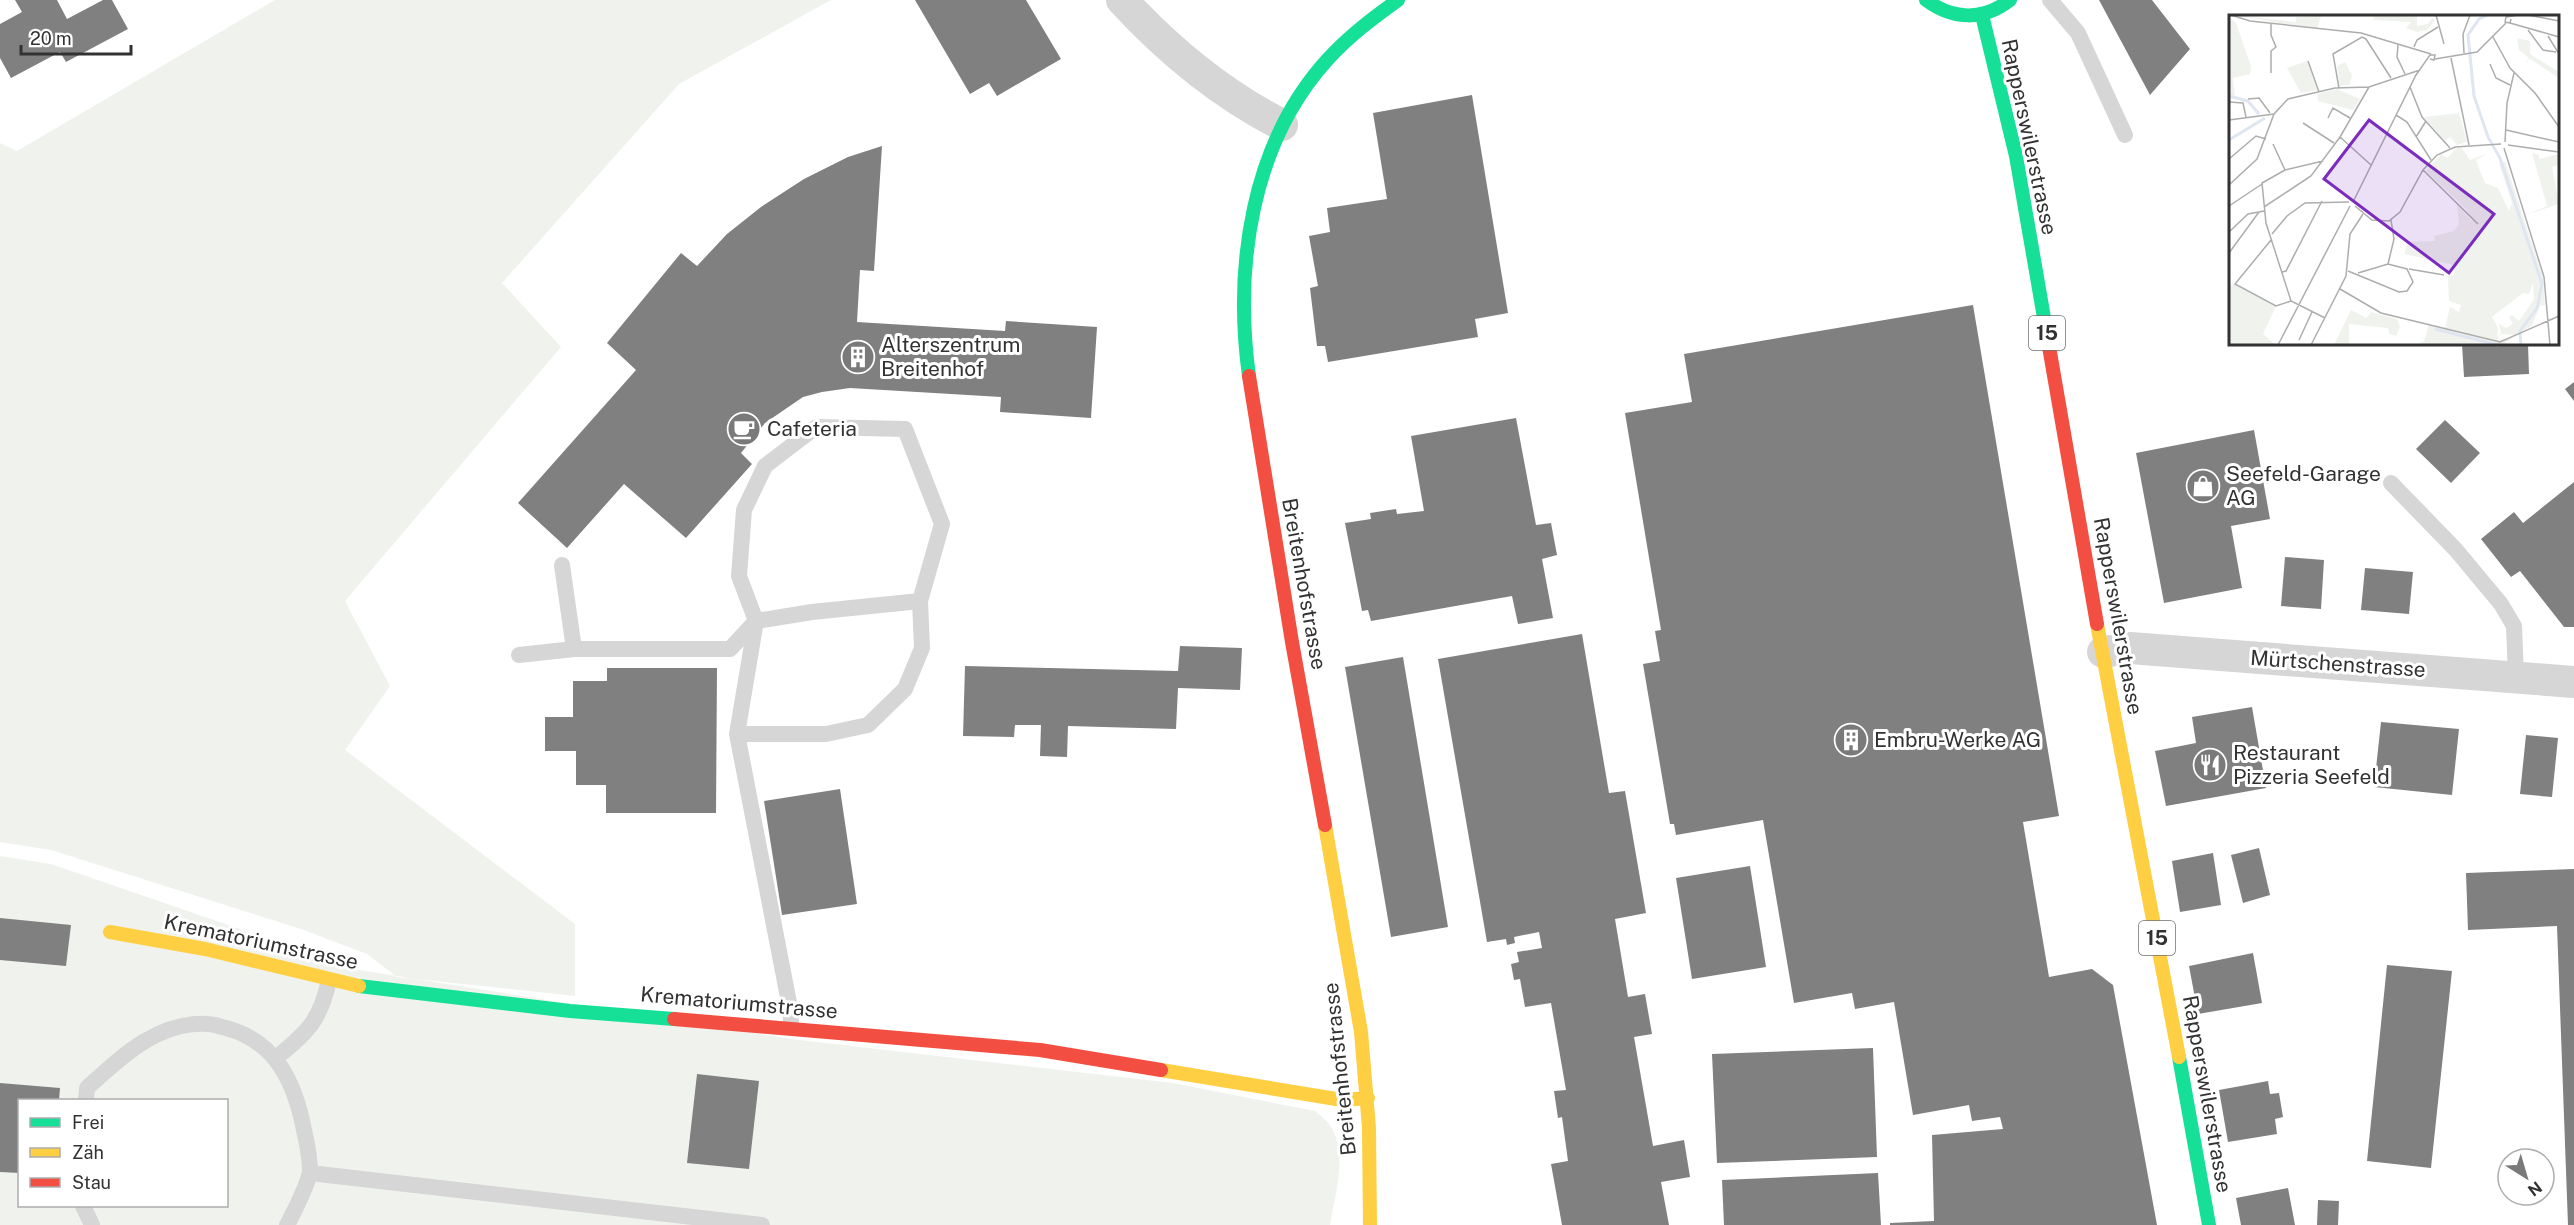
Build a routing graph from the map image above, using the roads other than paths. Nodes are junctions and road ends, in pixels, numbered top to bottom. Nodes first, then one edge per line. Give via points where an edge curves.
1 (1122, 0) edge
2 (1398, 0) edge
3 (1926, 0) edge
4 (2010, 0) edge
5 (2050, 0) edge
6 (1982, 15) junction
7 (1282, 125) junction
8 (2125, 135) dead end
9 (2391, 483) dead end
10 (562, 565) dead end
11 (920, 601) junction
12 (756, 621) junction
13 (573, 649) junction
14 (2103, 652) junction
15 (519, 655) dead end
16 (2516, 677) junction
17 (2574, 682) edge
18 (737, 734) junction
19 (110, 932) dead end
20 (329, 980) junction
21 (791, 1027) junction
22 (276, 1058) junction
23 (1368, 1098) junction
24 (86, 1099) edge
25 (310, 1173) junction
26 (83, 1207) edge
27 (92, 1225) edge
28 (287, 1225) edge
29 (762, 1225) edge
30 (1370, 1225) edge
31 (2209, 1225) edge

1 - 7 street via 1166,45 1212,81
2 - 7 street, Breitenhofstrasse via 1354,31 1323,63
3 - 6 street via 1956,16
4 - 6 street
5 - 8 lane via 2078,33
6 - 14 street, Rapperswilerstrasse / 15 via 2016,156
7 - 23 street, Breitenhofstrasse via 1266,163 1248,237 1243,315 1247,366 1361,1032
9 - 16 lane via 2456,550 2501,604 2514,626
10 - 13 lane
11 - 12 lane
11 - 12 lane via 942,524 905,429 816,427 765,466 744,510 739,576
11 - 18 lane via 922,648 905,689 868,725 826,734
12 - 13 lane via 730,649
12 - 18 lane
13 - 15 lane
14 - 16 street, Mürtschenstrasse via 2130,648
14 - 31 street, Rapperswilerstrasse / 15
16 - 17 street, Mürtschenstrasse
18 - 21 lane
19 - 20 street, Krematoriumstrasse
20 - 21 street, Krematoriumstrasse via 380,990 570,1011
20 - 22 lane via 315,1022
21 - 23 street, Krematoriumstrasse via 1040,1050 1342,1100
22 - 24 lane via 262,1044 237,1031 209,1024 179,1028 151,1036 123,1055 87,1088
22 - 25 lane via 286,1073 302,1117
23 - 30 street, Breitenhofstrasse
25 - 28 lane
25 - 29 lane
26 - 27 lane

